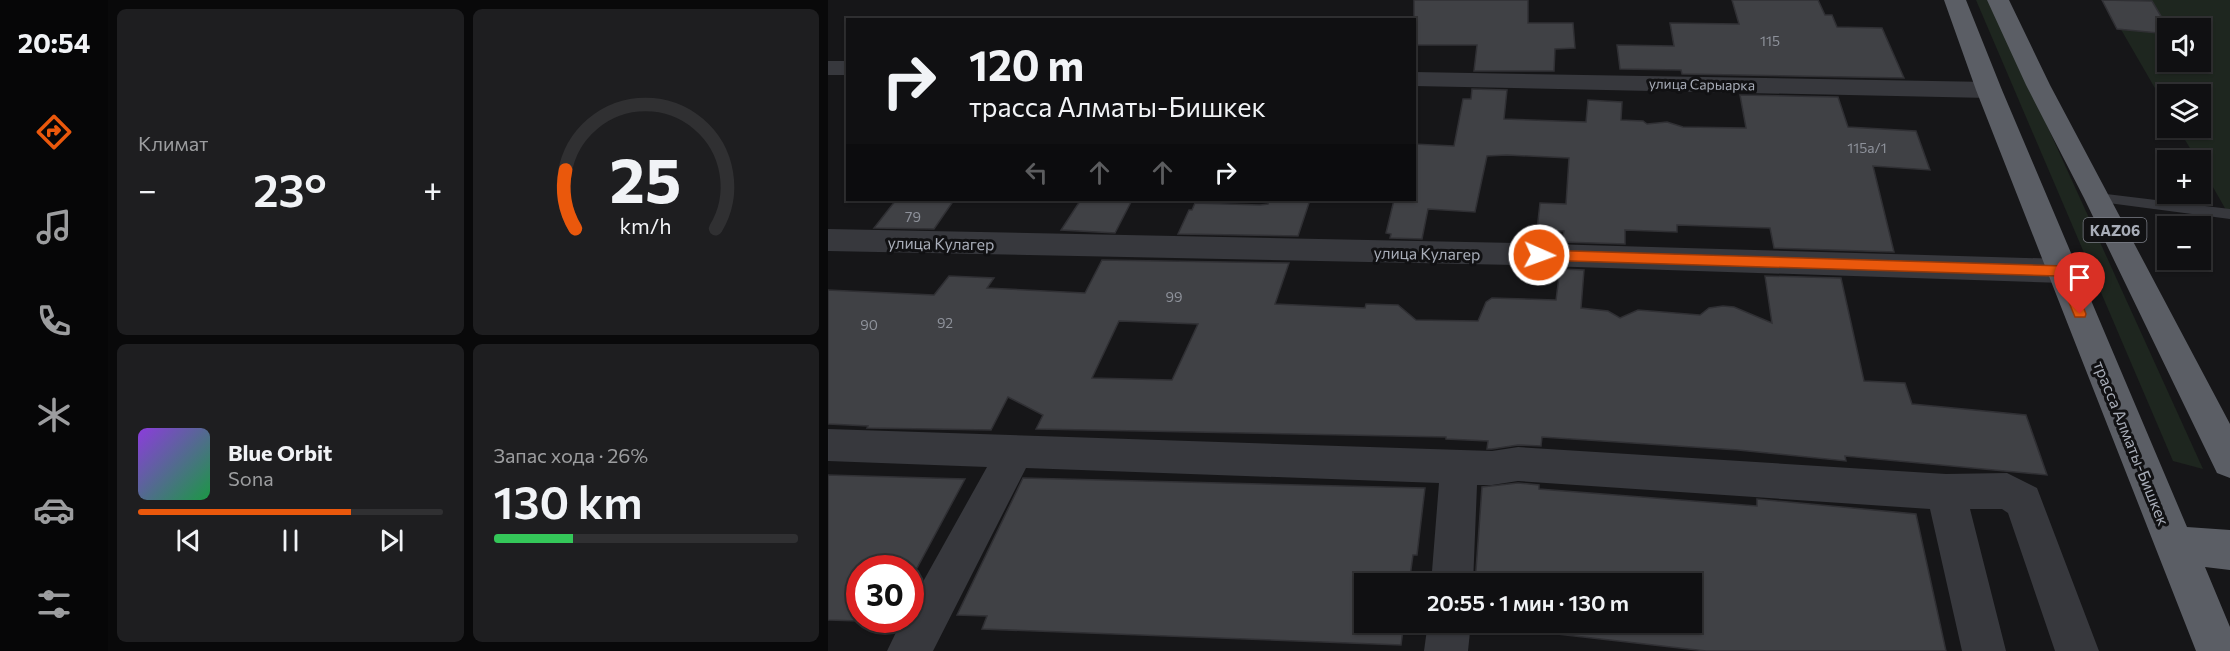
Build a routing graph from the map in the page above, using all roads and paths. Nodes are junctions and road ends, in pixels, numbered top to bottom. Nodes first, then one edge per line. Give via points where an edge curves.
1 (1955, 0) edge
2 (1998, 0) edge
3 (828, 68) edge
4 (846, 68) edge
5 (1416, 79) edge
6 (1989, 90) junction
7 (2098, 198) junction
8 (2230, 214) edge
9 (828, 240) edge
10 (2063, 271) junction
11 (828, 445) edge
12 (1016, 451) junction
13 (2230, 461) edge
14 (1459, 466) junction
15 (1946, 492) junction
16 (2173, 545) junction
17 (2230, 550) edge
18 (1453, 573) edge
19 (1448, 633) edge
20 (909, 651) edge
21 (1446, 651) edge
22 (1984, 651) edge
23 (2077, 651) edge
24 (2218, 651) edge

1 - 6 highway, трасса Алматы-Бишкек
2 - 7 highway, KАZ06
3 - 4 street
5 - 6 street, улица Сарыарка
6 - 10 highway, трасса Алматы-Бишкек
7 - 8 lane
7 - 13 highway, KАZ06
9 - 10 street, улица Кулагер via 1516,254
10 - 16 highway, трасса Алматы-Бишкек
11 - 12 street
12 - 14 street
12 - 20 street
14 - 15 street via 1492,468 1518,464
14 - 18 street
15 - 22 street
15 - 23 street via 2007,491 2023,501
16 - 17 highway
16 - 24 highway, трасса Алматы-Бишкек
19 - 21 street

